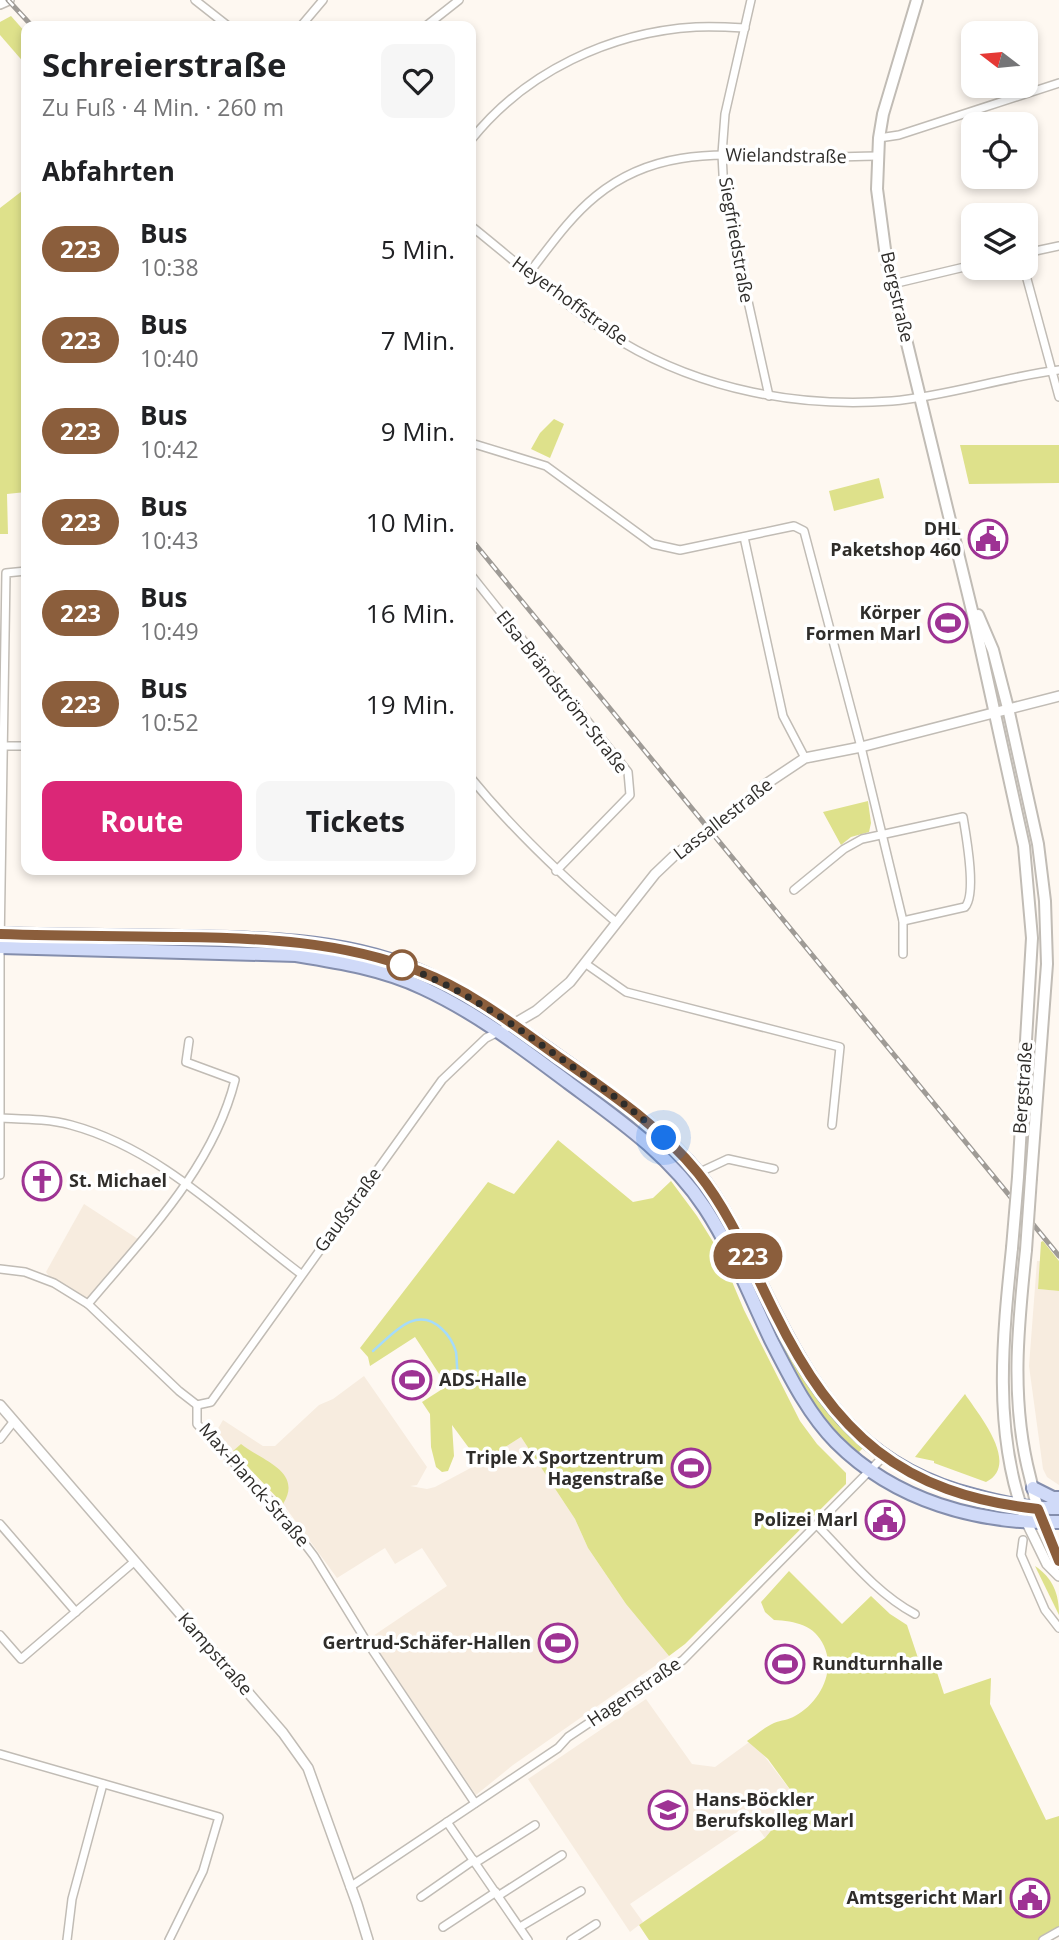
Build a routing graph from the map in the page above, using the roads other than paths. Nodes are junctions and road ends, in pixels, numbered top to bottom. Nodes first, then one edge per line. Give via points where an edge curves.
1 (9, 0) edge
2 (195, 0) edge
3 (323, 0) edge
4 (458, 0) edge
5 (751, 0) edge
6 (918, 0) edge
7 (0, 4) edge
8 (222, 21) edge
9 (305, 21) edge
10 (432, 21) edge
11 (745, 28) junction
12 (1059, 83) edge
13 (476, 133) edge
14 (879, 138) junction
15 (722, 155) junction
16 (877, 156) junction
17 (476, 230) edge
18 (1059, 246) edge
19 (1038, 250) edge
20 (961, 268) edge
21 (529, 273) junction
22 (1028, 280) edge
23 (893, 284) junction
24 (1055, 370) edge
25 (769, 396) junction
26 (921, 397) junction
27 (1059, 397) edge
28 (476, 445) edge
29 (744, 537) junction
30 (21, 572) edge
31 (476, 581) edge
32 (968, 594) junction
33 (1059, 696) edge
34 (1008, 708) junction
35 (995, 711) junction
36 (3, 746) junction
37 (21, 746) edge
38 (861, 747) junction
39 (805, 758) junction
40 (476, 784) edge
41 (881, 836) junction
42 (556, 871) junction
43 (794, 890) dead end
44 (903, 921) junction
45 (617, 923) junction
46 (1, 939) edge
47 (903, 954) dead end
48 (586, 964) junction
49 (512, 1025) junction
50 (499, 1031) junction
51 (189, 1041) dead end
52 (1, 1118) edge
53 (832, 1125) dead end
54 (774, 1169) dead end
55 (698, 1173) junction
56 (0, 1175) edge
57 (186, 1184) junction
58 (0, 1269) edge
59 (301, 1274) junction
60 (88, 1304) junction
61 (0, 1405) edge
62 (197, 1405) junction
63 (14, 1421) junction
64 (0, 1439) edge
65 (883, 1457) junction
66 (871, 1471) junction
67 (1033, 1488) junction
68 (1059, 1498) edge
69 (1022, 1507) junction
70 (1059, 1508) edge
71 (1038, 1509) junction
72 (1044, 1522) junction
73 (1059, 1522) edge
74 (1027, 1523) junction
75 (0, 1524) edge
76 (817, 1525) junction
77 (1023, 1540) dead end
78 (135, 1561) junction
79 (1059, 1561) edge
80 (1059, 1576) edge
81 (76, 1612) junction
82 (915, 1614) dead end
83 (1059, 1628) edge
84 (0, 1635) edge
85 (0, 1754) edge
86 (103, 1784) junction
87 (475, 1803) junction
88 (447, 1822) junction
89 (535, 1825) dead end
90 (562, 1855) dead end
91 (475, 1861) junction
92 (351, 1887) junction
93 (581, 1891) dead end
94 (497, 1894) junction
95 (421, 1897) dead end
96 (596, 1924) dead end
97 (443, 1927) dead end
98 (520, 1927) junction
99 (1059, 1931) edge
100 (66, 1940) edge
101 (169, 1940) edge
102 (368, 1940) edge
103 (528, 1940) edge
104 (571, 1940) edge
105 (1043, 1940) edge

1 - 7 street
2 - 8 street
3 - 9 street
4 - 10 street
5 - 11 street, Siegfriedstraße
6 - 14 main road, Bergstraße
11 - 13 street via 696,26 602,46 530,83
11 - 15 street, Siegfriedstraße via 725,114
12 - 14 street
14 - 16 main road, Bergstraße
15 - 16 street, Wielandstraße
15 - 21 street, Wielandstraße via 678,158 645,166 618,180 569,221
15 - 25 street, Siegfriedstraße via 731,233
16 - 23 main road, Bergstraße via 880,219
17 - 21 street, Heyerhoffstraße
18 - 19 street
20 - 23 street
21 - 25 street, Heyerhoffstraße via 600,326 655,359 710,381
22 - 24 street
23 - 26 main road, Bergstraße
24 - 26 street, Heyerhoffstraße
24 - 27 street
25 - 26 street, Heyerhoffstraße via 835,403
26 - 32 main road, Bergstraße
28 - 29 street via 546,466 653,544 680,550
29 - 38 street via 794,526 804,531
29 - 39 street via 783,716
30 - 36 street via 6,573
31 - 42 street, Elsa-Brändström-Straße via 628,772 630,795
32 - 34 main road, Bergstraße via 993,650
32 - 35 main road, Bergstraße
33 - 34 street, Lassallestraße
34 - 35 street, Lassallestraße
34 - 67 main road, Bergstraße, bridge via 1038,844 1048,937 1016,1359 1019,1420
35 - 38 street, Lassallestraße
35 - 69 main road, Bergstraße, bridge via 1024,846 1032,938 1002,1359 1005,1422
36 - 37 street
36 - 46 street
38 - 39 street, Lassallestraße
38 - 41 street
39 - 45 street, Lassallestraße, bridge via 676,855
40 - 42 street
41 - 43 street via 844,849
41 - 44 street
41 - 44 street via 963,817 970,902
42 - 45 street
44 - 47 street
45 - 48 street, Lassallestraße
46 - 49 main road via 266,938 346,948 422,972
46 - 50 main road via 296,955 345,963 423,988
46 - 52 street
48 - 49 street, Lassallestraße via 536,1011
48 - 53 street via 626,992 840,1047
49 - 50 street, Gaußstraße
49 - 55 main road via 627,1105
50 - 59 street, Gaußstraße via 442,1080
50 - 66 main road via 643,1137 676,1170 729,1251 800,1394 837,1443
51 - 57 street via 186,1062 235,1080 211,1143
52 - 56 street
52 - 57 street via 72,1125 125,1145
54 - 55 street via 728,1159
55 - 65 main road via 730,1221 803,1365 842,1419
57 - 59 street
57 - 60 street
58 - 60 street, Max-Planck-Straße via 54,1283
59 - 62 street, Gaußstraße via 211,1402
60 - 62 street, Max-Planck-Straße
61 - 63 street, Kampstraße
62 - 87 street, Max-Planck-Straße via 197,1424 279,1510 314,1556
63 - 64 street
63 - 78 street, Kampstraße
65 - 66 street, Hagenstraße
65 - 69 main road via 944,1487
66 - 74 main road via 940,1506
66 - 76 street, Hagenstraße
67 - 68 main road
67 - 71 main road, Bergstraße
69 - 71 main road
69 - 74 main road, Bergstraße
70 - 71 main road
71 - 72 main road, Bergstraße
72 - 73 main road
72 - 74 main road
72 - 79 street, Bergstraße
74 - 80 street, Bergstraße via 1047,1564
75 - 81 street
76 - 82 street via 881,1592
76 - 87 street, Hagenstraße via 683,1660
77 - 83 street via 1021,1555 1045,1610
78 - 81 street
78 - 92 street, Kampstraße via 308,1768
81 - 84 street via 21,1660
85 - 86 street
86 - 100 street via 72,1899
86 - 101 street via 219,1817 203,1871
87 - 88 street, Hagenstraße
88 - 91 street
88 - 92 street, Hagenstraße
89 - 91 street
90 - 94 street
91 - 94 street
91 - 95 street
92 - 102 street, Kampstraße
93 - 98 street
94 - 97 street
94 - 98 street
96 - 104 street
98 - 103 street
99 - 105 street

